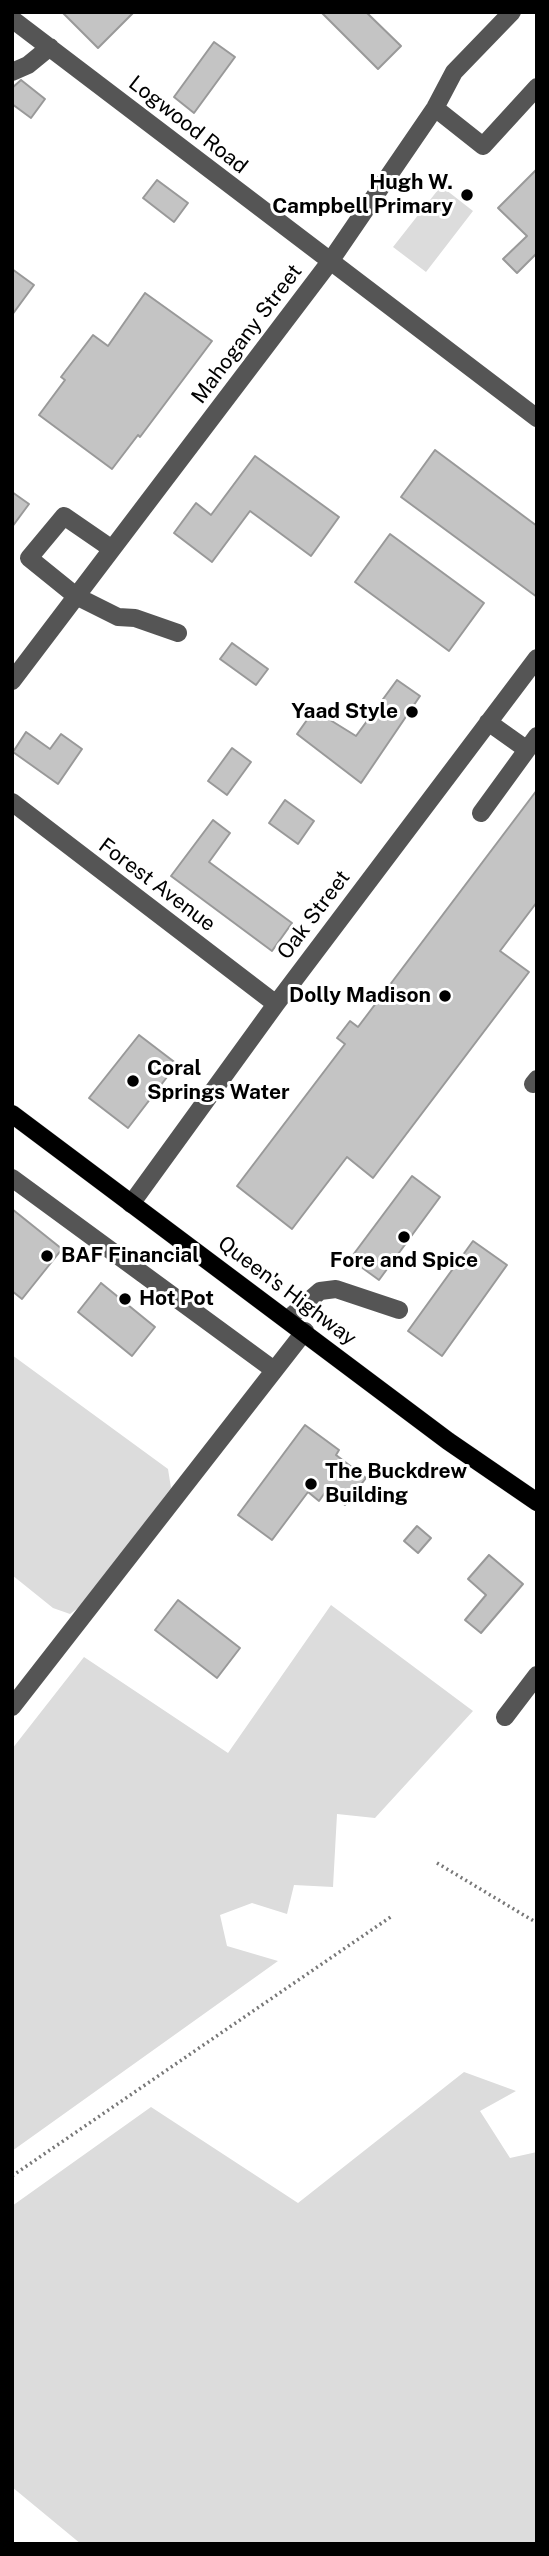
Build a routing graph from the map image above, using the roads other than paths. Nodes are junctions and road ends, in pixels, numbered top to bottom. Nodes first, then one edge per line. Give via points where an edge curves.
1 (512, 12) edge
2 (12, 19) edge
3 (50, 47) junction
4 (12, 72) edge
5 (537, 87) edge
6 (435, 108) junction
7 (329, 262) junction
8 (537, 418) edge
9 (112, 549) junction
10 (76, 596) junction
11 (178, 633) dead end
12 (537, 657) edge
13 (12, 681) edge
14 (488, 722) junction
15 (531, 743) edge
16 (12, 802) edge
17 (481, 813) dead end
18 (276, 1004) junction
19 (12, 1114) edge
20 (12, 1178) edge
21 (131, 1204) junction
22 (400, 1310) dead end
23 (288, 1318) junction
24 (305, 1331) junction
25 (274, 1370) junction
26 (537, 1502) edge
27 (537, 1675) edge
28 (12, 1707) edge
29 (505, 1717) dead end

1 - 6 street, Mahogany Street via 454,72
2 - 3 street, Logwood Road
3 - 4 street
3 - 7 street, Logwood Road
5 - 6 street via 483,146
6 - 7 street, Mahogany Street
7 - 8 street, Logwood Road
7 - 9 street, Mahogany Street
9 - 10 street, Mahogany Street
9 - 10 street via 64,516 29,558
10 - 11 street via 118,617
10 - 13 street, Mahogany Street
12 - 14 street, Oak Street
14 - 15 street
14 - 18 street, Oak Street
15 - 17 street
16 - 18 street, Forest Avenue
18 - 21 street, Oak Street
19 - 21 main road, Queen's Highway
20 - 25 street
21 - 23 main road, Queen's Highway
22 - 23 street via 336,1289 320,1290
23 - 24 main road, Queen's Highway
24 - 25 street
24 - 26 main road, Queen's Highway via 448,1441
25 - 28 street
27 - 29 street

